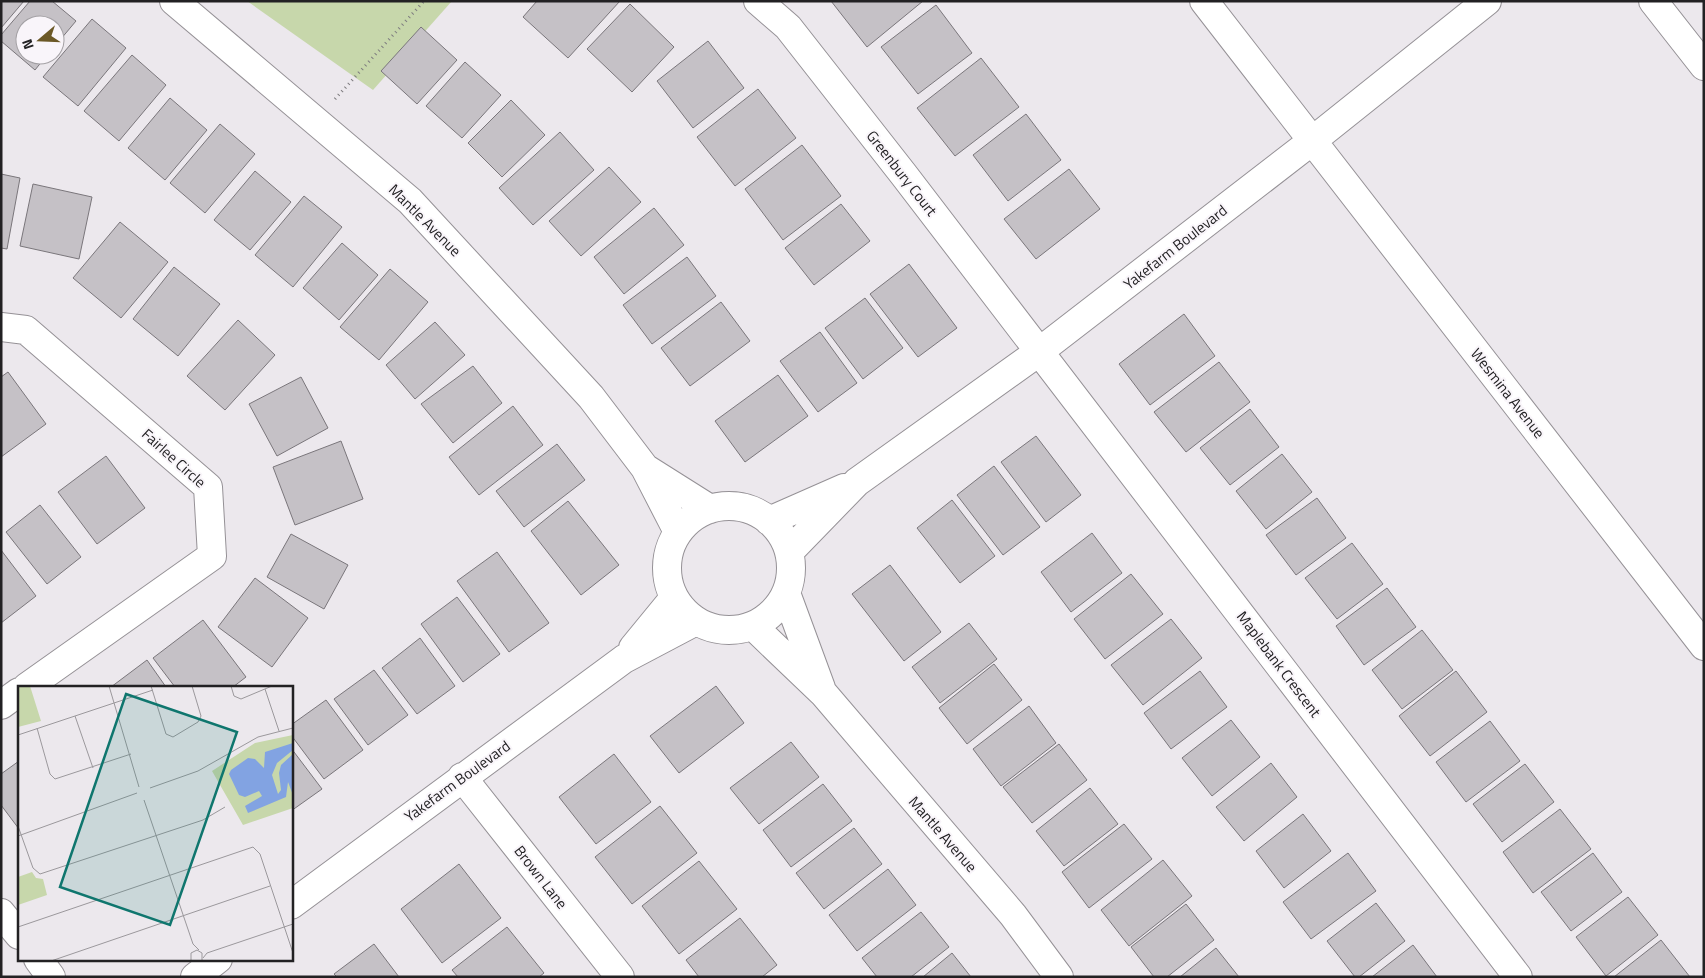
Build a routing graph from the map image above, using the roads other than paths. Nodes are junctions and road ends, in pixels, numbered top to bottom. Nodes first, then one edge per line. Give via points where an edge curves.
1 (174, 1) edge
2 (758, 1) edge
3 (1204, 1) edge
4 (1486, 1) edge
5 (1653, 1) edge
6 (1704, 66) edge
7 (1312, 141) junction
8 (1, 327) edge
9 (1040, 351) junction
10 (645, 468) junction
11 (857, 482) junction
12 (710, 509) junction
13 (769, 521) junction
14 (678, 532) junction
15 (789, 552) junction
16 (786, 593) junction
17 (674, 598) junction
18 (696, 621) junction
19 (753, 626) junction
20 (1704, 646) edge
21 (624, 659) junction
22 (28, 686) edge
23 (18, 693) edge
24 (824, 694) junction
25 (1, 705) edge
26 (462, 777) junction
27 (292, 904) edge
28 (1, 913) edge
29 (18, 934) edge
30 (39, 960) edge
31 (217, 960) edge
32 (51, 977) edge
33 (195, 977) edge
34 (620, 977) edge
35 (1059, 977) edge
36 (1518, 977) edge

1 - 10 street, Mantle Avenue via 410,200 591,397
2 - 9 street, Greenbury Court via 788,27
3 - 7 street, Wesmina Avenue
4 - 7 street, Yakefarm Boulevard
5 - 6 street
7 - 9 street, Yakefarm Boulevard
7 - 20 street, Wesmina Avenue
8 - 22 street, Fairlee Circle via 26,330 208,487 212,556
9 - 11 street, Yakefarm Boulevard
9 - 36 street, Maplebank Crescent
10 - 12 street, Mantle Avenue
10 - 14 street, Mantle Avenue
11 - 13 street, Yakefarm Boulevard
11 - 15 street, Yakefarm Boulevard
12 - 13 street via 731,506 751,510
12 - 14 street via 692,518
13 - 15 street
14 - 17 street via 666,565
15 - 16 street via 791,573
16 - 19 street via 777,607
16 - 24 street, Mantle Avenue
17 - 18 street
17 - 21 street, Yakefarm Boulevard
18 - 19 street via 714,629 734,630
18 - 21 street, Yakefarm Boulevard
19 - 24 street, Mantle Avenue
21 - 26 street, Yakefarm Boulevard
23 - 25 street
24 - 35 street, Mantle Avenue via 1013,915
26 - 27 street, Yakefarm Boulevard
26 - 34 street, Brown Lane
28 - 29 street
30 - 32 street
31 - 33 street

